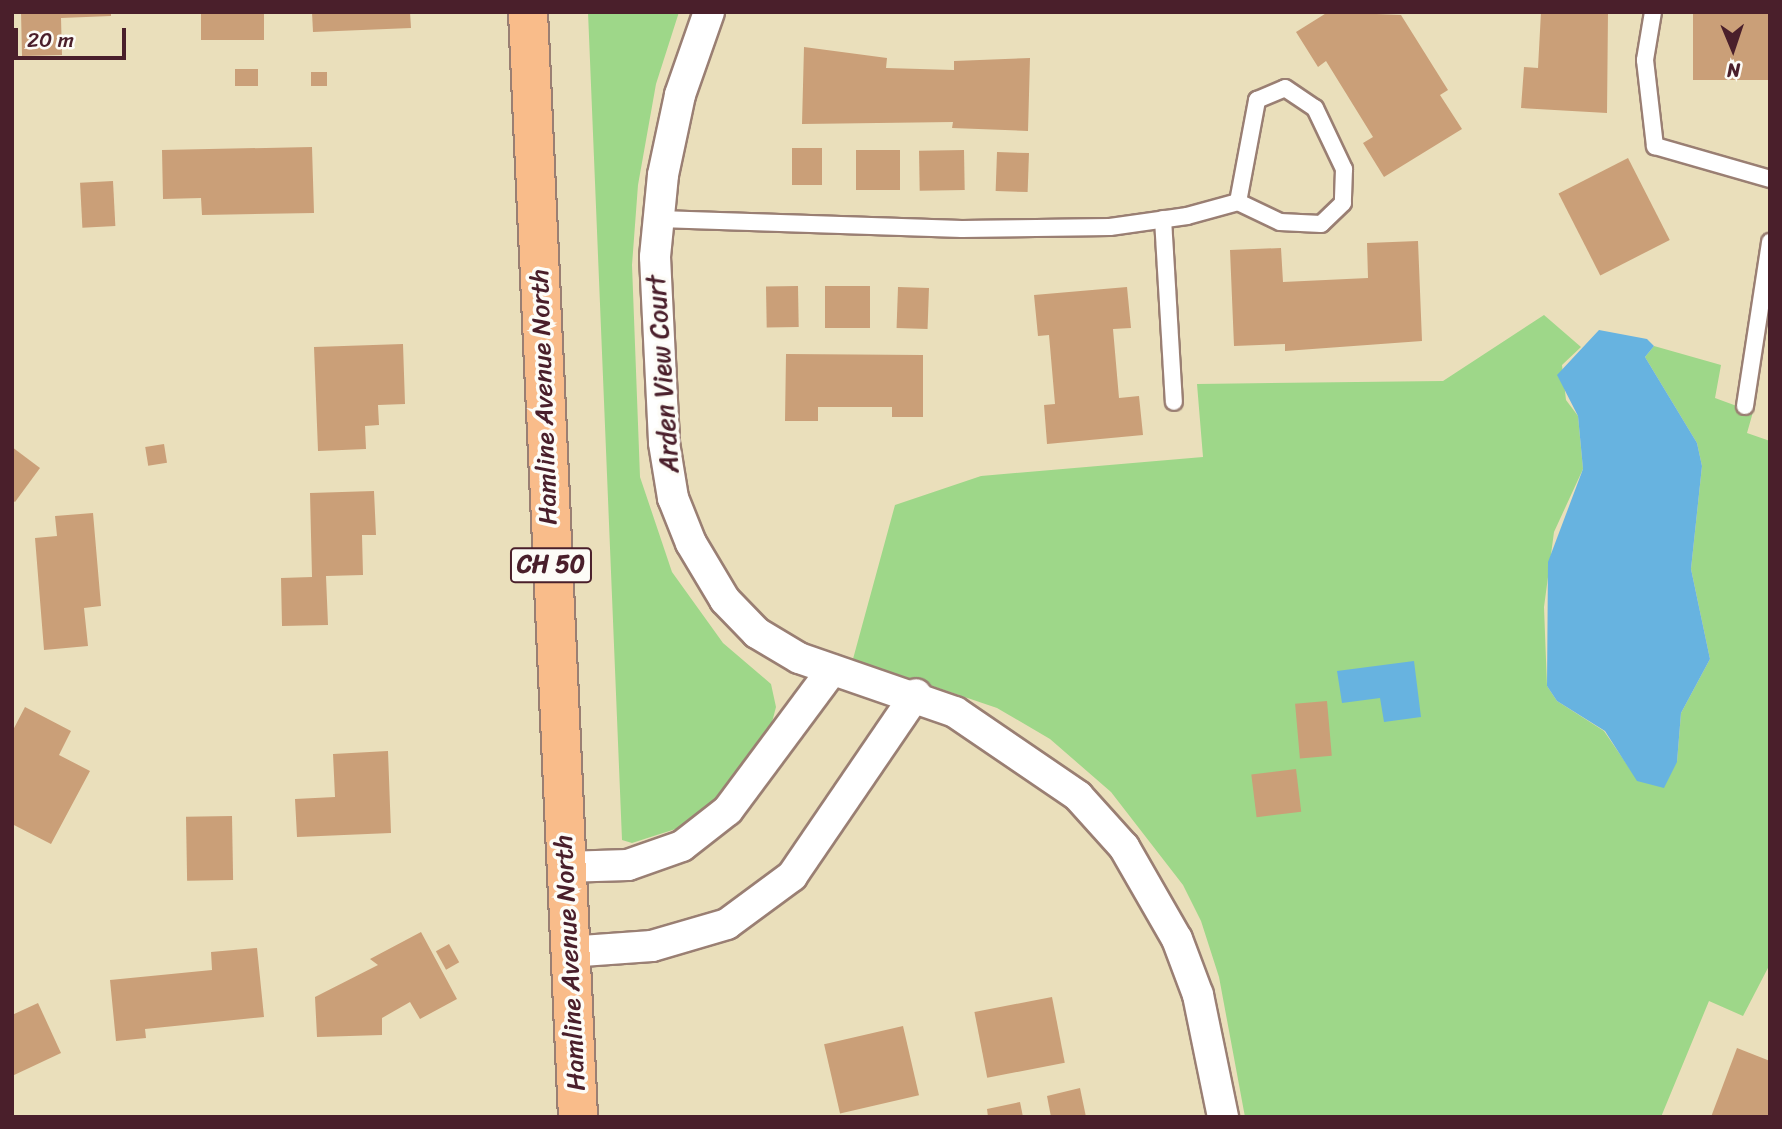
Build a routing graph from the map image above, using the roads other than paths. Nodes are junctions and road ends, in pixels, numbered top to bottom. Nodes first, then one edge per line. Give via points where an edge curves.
1 (528, 12) edge
2 (709, 12) edge
3 (1653, 12) edge
4 (1770, 179) edge
5 (1238, 201) junction
6 (659, 219) junction
7 (1163, 219) junction
8 (1770, 242) edge
9 (1174, 402) dead end
10 (1745, 406) dead end
11 (832, 670) junction
12 (916, 694) junction
13 (564, 867) junction
14 (568, 952) junction
15 (578, 1117) edge
16 (1223, 1117) edge

1 - 13 main road, Hamline Avenue North / CH 50
2 - 6 street, Arden View Court via 680,95
3 - 4 lane via 1645,60 1655,146
5 - 5 lane via 1257,100 1285,88 1315,108 1344,169 1343,204 1321,224 1280,222
5 - 7 lane
6 - 7 lane via 962,229 1110,227
6 - 11 street, Arden View Court via 656,291 673,498 725,600 757,633
7 - 9 lane
8 - 10 lane
11 - 12 street, Arden View Court via 870,685
11 - 13 street via 728,810 682,846 628,865
12 - 14 street via 792,876 727,924 652,946
12 - 16 street, Arden View Court via 1018,750 1078,796 1124,847 1149,883 1185,961
13 - 14 main road, Hamline Avenue North / CH 50
14 - 15 main road, Hamline Avenue North / CH 50

